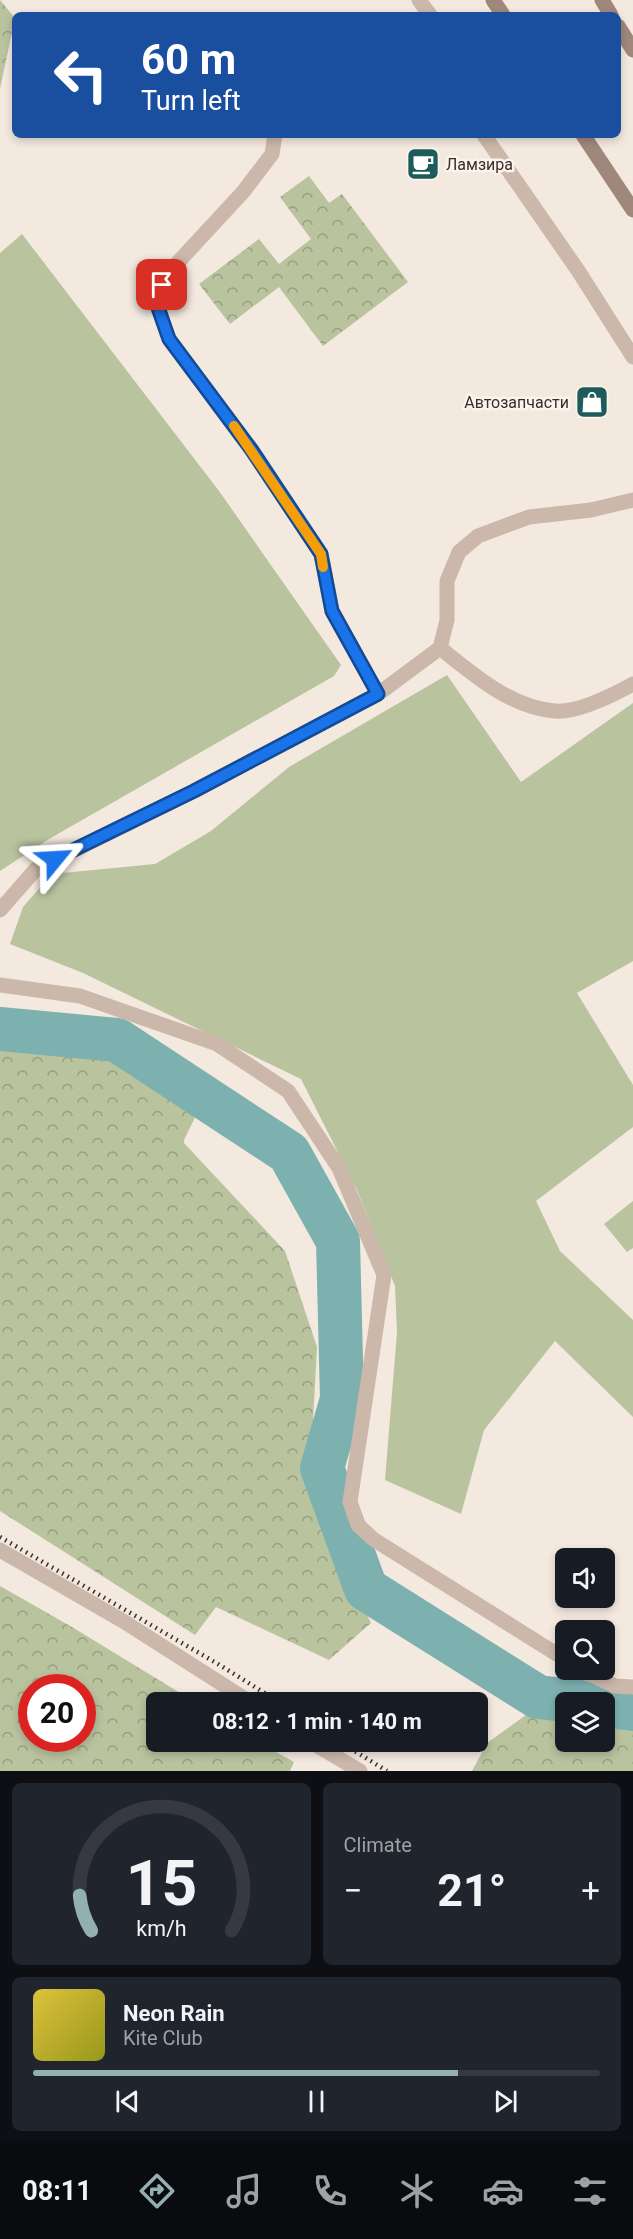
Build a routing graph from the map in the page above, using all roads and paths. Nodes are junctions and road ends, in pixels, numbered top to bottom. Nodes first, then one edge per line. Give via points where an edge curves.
1 (621, 31) edge
2 (633, 50) edge
3 (274, 138) edge
4 (486, 138) edge
5 (585, 138) edge
6 (633, 210) edge
7 (633, 357) edge
8 (633, 500) edge
9 (440, 648) junction
10 (633, 684) edge
11 (378, 694) junction
12 (0, 910) edge
13 (0, 985) edge
14 (0, 1550) edge
15 (555, 1653) edge
16 (602, 1680) edge
17 (633, 1687) edge
18 (234, 1692) edge
19 (328, 1752) edge
20 (360, 1771) edge

1 - 2 street
3 - 11 street via 272,153 243,192 169,272 155,299 169,339 251,449 321,554 332,611
4 - 7 street
5 - 6 street
8 - 9 street via 591,510 530,517 478,536 459,552 447,581 447,620
9 - 10 street via 473,675 523,705 557,712 600,702
9 - 11 street
11 - 12 street via 36,869
13 - 15 street via 81,996 217,1044 288,1091 339,1168 384,1275 350,1502 358,1525 373,1539
14 - 18 street via 123,1621
16 - 17 street via 615,1686
19 - 20 street

